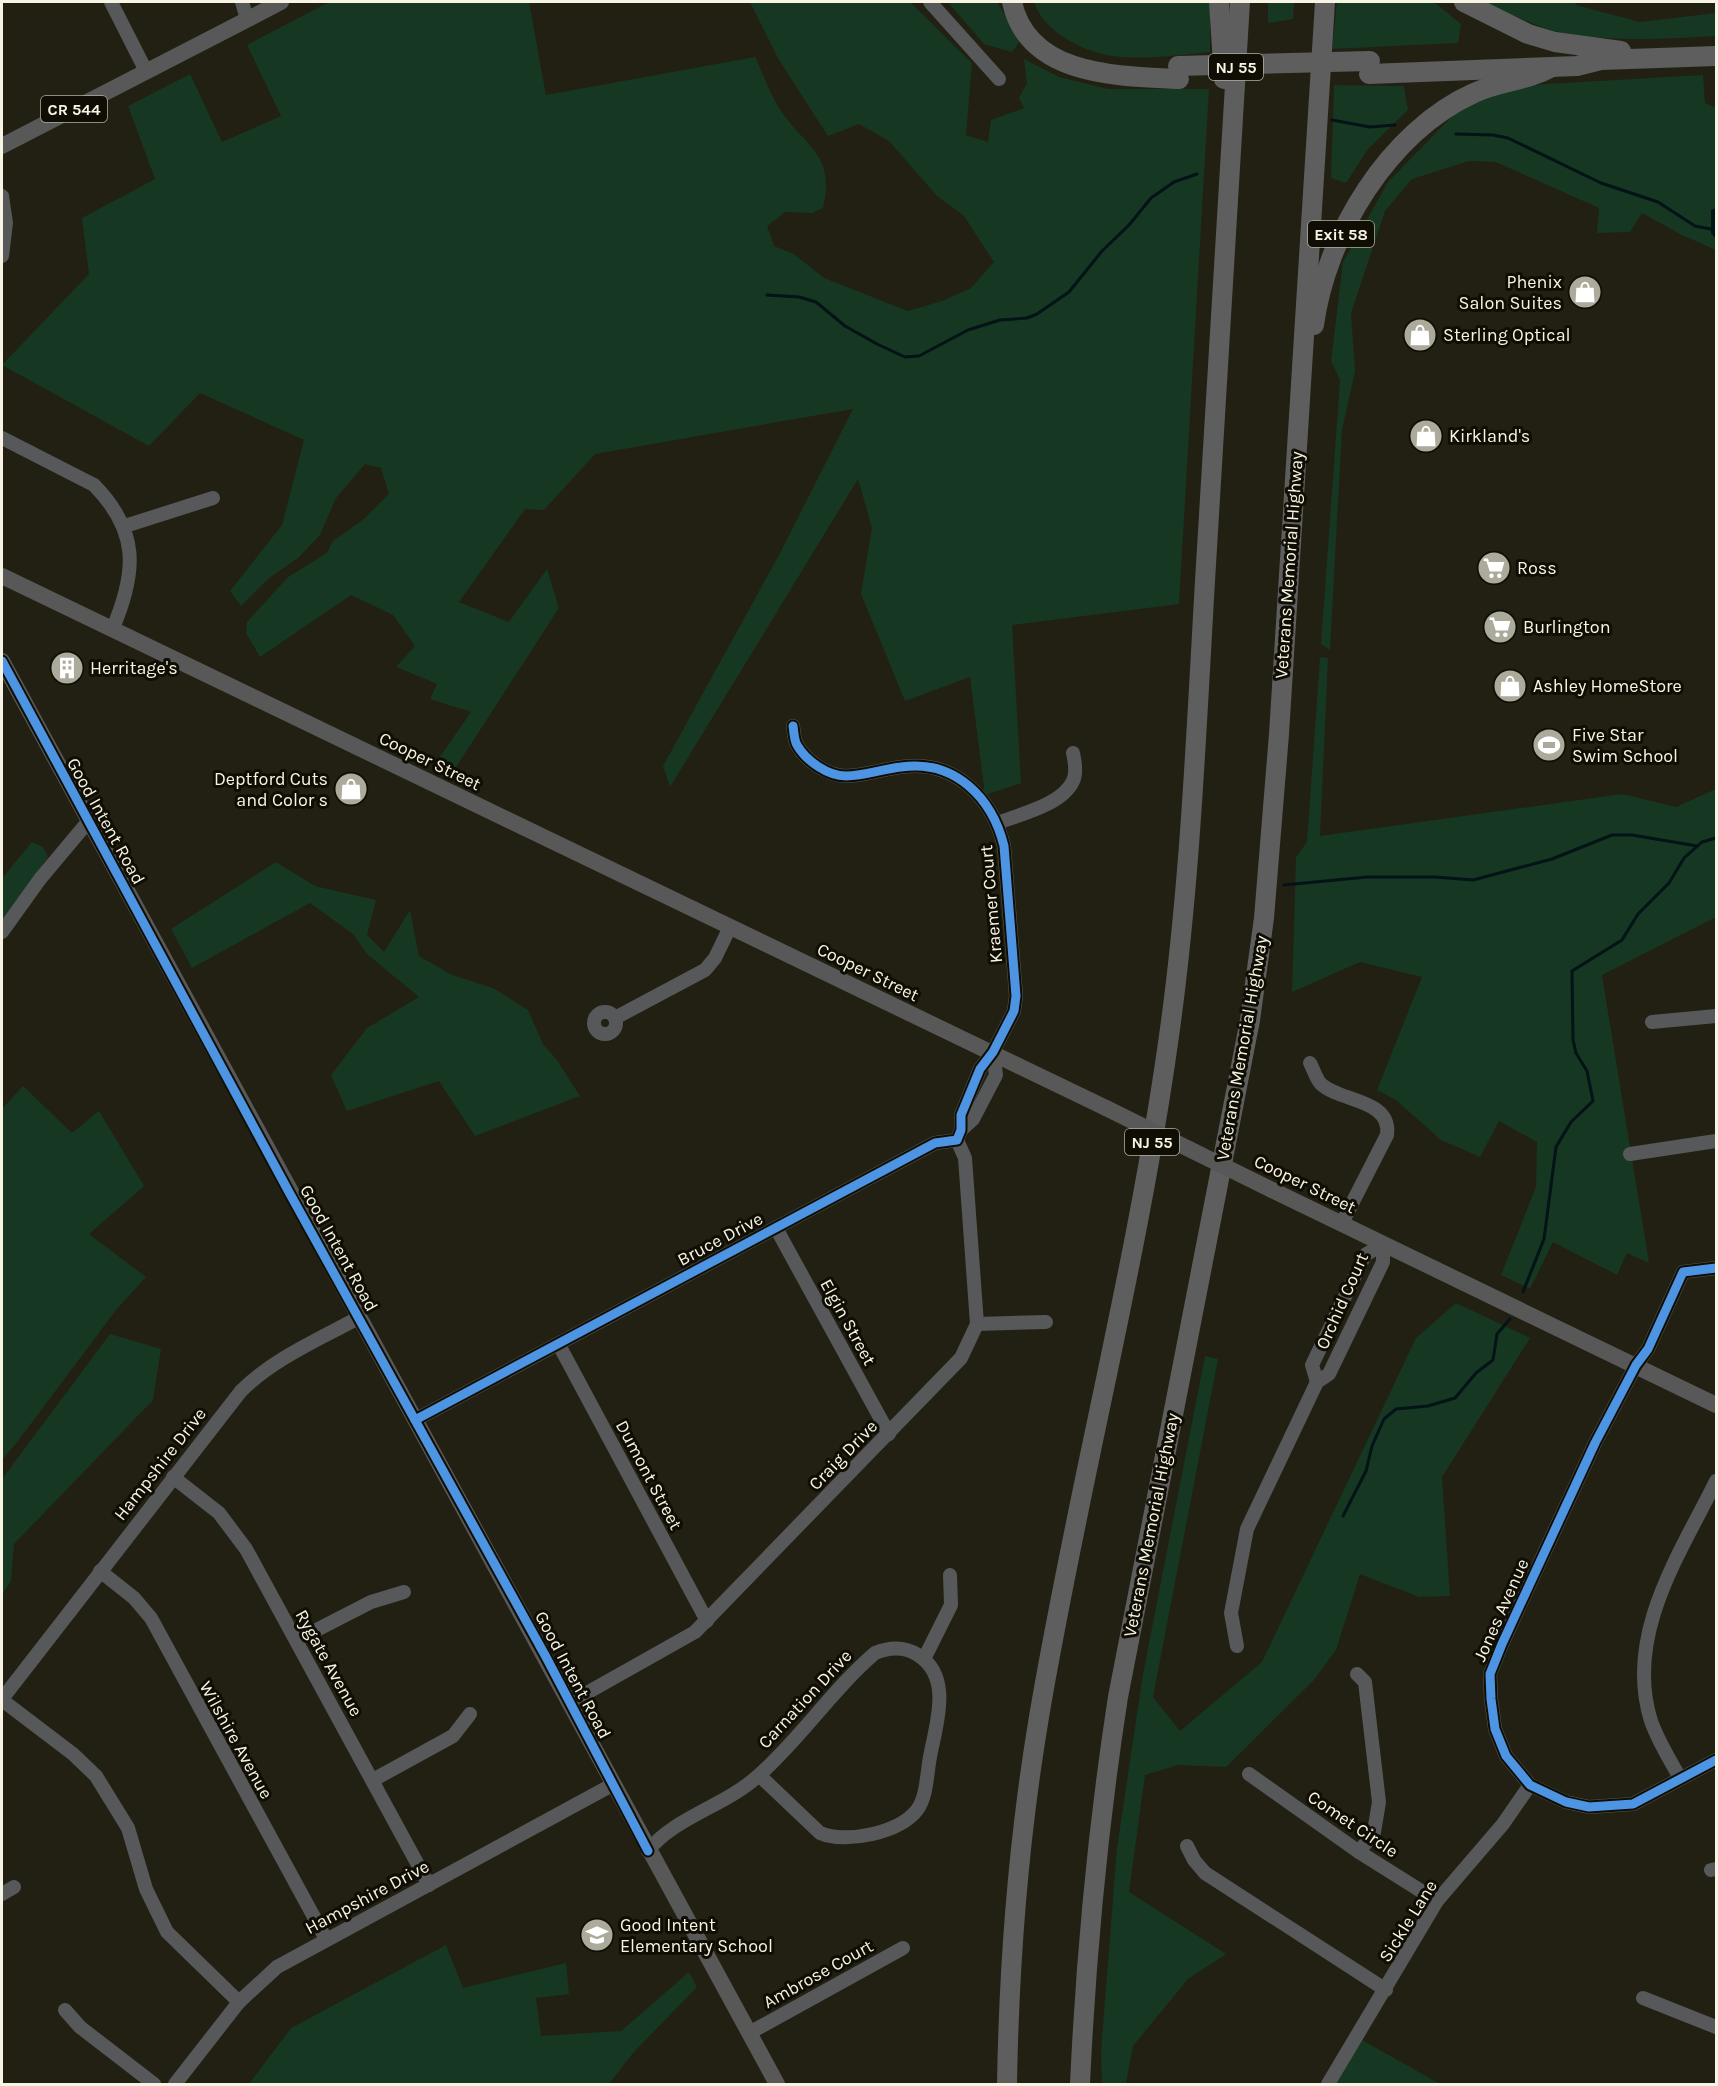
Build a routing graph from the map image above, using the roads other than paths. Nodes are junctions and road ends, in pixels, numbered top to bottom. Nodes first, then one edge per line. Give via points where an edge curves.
1 (111, 2) edge
2 (242, 2) edge
3 (281, 2) edge
4 (930, 2) edge
5 (1012, 2) edge
6 (1025, 2) edge
7 (1219, 2) edge
8 (1240, 2) edge
9 (1325, 2) edge
10 (1464, 2) edge
11 (247, 19) junction
12 (1716, 56) edge
13 (1640, 59) junction
14 (1601, 60) junction
15 (1552, 67) junction
16 (1370, 68) junction
17 (146, 71) junction
18 (1179, 72) junction
19 (999, 79) dead end
20 (1231, 132) junction
21 (2, 146) edge
22 (2, 196) edge
23 (2, 256) edge
24 (2, 438) edge
25 (213, 498) dead end
26 (1293, 509) junction
27 (125, 526) junction
28 (2, 576) edge
29 (113, 627) junction
30 (2, 661) edge
31 (793, 726) dead end
32 (1073, 753) dead end
33 (87, 823) junction
34 (998, 823) junction
35 (730, 927) junction
36 (2, 932) edge
37 (1716, 1016) edge
38 (615, 1018) dead end
39 (1652, 1022) dead end
40 (993, 1052) junction
41 (1310, 1062) dead end
42 (959, 1135) junction
43 (1716, 1141) edge
44 (1630, 1154) dead end
45 (1341, 1222) junction
46 (776, 1228) junction
47 (1383, 1244) junction
48 (1716, 1268) edge
49 (358, 1318) junction
50 (1046, 1322) dead end
51 (977, 1324) junction
52 (559, 1345) junction
53 (1636, 1365) junction
54 (1317, 1382) junction
55 (1716, 1405) edge
56 (415, 1420) junction
57 (889, 1434) junction
58 (173, 1478) junction
59 (1716, 1480) edge
60 (100, 1571) junction
61 (950, 1575) dead end
62 (404, 1592) dead end
63 (707, 1621) junction
64 (297, 1640) junction
65 (1237, 1646) dead end
66 (924, 1659) junction
67 (1358, 1674) dead end
68 (2, 1699) edge
69 (569, 1703) junction
70 (471, 1714) dead end
71 (1716, 1760) edge
72 (1249, 1774) dead end
73 (759, 1775) junction
74 (1680, 1778) junction
75 (373, 1780) junction
76 (612, 1785) junction
77 (1530, 1785) junction
78 (1187, 1846) dead end
79 (648, 1851) junction
80 (1359, 1852) junction
81 (429, 1885) junction
82 (1437, 1901) junction
83 (326, 1939) junction
84 (903, 1948) dead end
85 (1386, 1990) junction
86 (1643, 1998) dead end
87 (239, 2002) junction
88 (65, 2010) dead end
89 (1716, 2027) edge
90 (751, 2032) junction
91 (154, 2085) edge
92 (174, 2085) edge
93 (777, 2085) edge
94 (1007, 2085) edge
95 (1080, 2085) edge
96 (1328, 2085) edge

1 - 17 street
2 - 11 street
3 - 11 main road, CR 544
4 - 19 street
5 - 18 highway, Exit 58 via 1031,38 1055,58 1102,73
6 - 18 highway via 1044,33 1075,55
7 - 20 highway via 1224,103
8 - 20 highway, NJ 55
9 - 26 highway, Veterans Memorial Highway
10 - 13 highway via 1528,34 1555,42 1616,49
11 - 17 main road, CR 544
12 - 13 highway
13 - 14 highway
14 - 15 highway, Exit 58
14 - 16 highway via 1576,56
15 - 16 highway, Exit 58
15 - 26 highway, Exit 58 via 1536,76 1473,93 1432,120 1379,173 1348,218 1326,267 1320,292
16 - 18 highway, Exit 58
17 - 21 main road, CR 544
20 - 94 highway, NJ 55 via 1186,877 1169,1040 1109,1369 1038,1721 1019,1882
22 - 23 street via 6,223
24 - 27 street via 94,484
25 - 27 street
26 - 95 highway, Veterans Memorial Highway via 1264,918 1251,1020 1118,1697 1092,1897
27 - 29 street via 129,552 126,597
28 - 29 main road, Cooper Street
29 - 35 main road, Cooper Street
30 - 33 main road, Good Intent Road
31 - 34 street, Kraemer Court via 797,744 822,769 846,776 903,766 938,770 953,775 977,792
32 - 34 street via 1076,767 1065,792 1053,801
33 - 36 street
33 - 49 main road, Good Intent Road
34 - 40 street, Kraemer Court via 1004,846 1016,996 1014,1011
35 - 38 street via 705,970
35 - 40 main road, Cooper Street
37 - 39 street
40 - 42 street via 996,1076 973,1119
40 - 45 main road, Cooper Street, bridge
41 - 45 street via 1321,1084 1374,1109 1388,1123 1387,1135
42 - 46 street, Bruce Drive via 935,1143
42 - 51 street, Craig Drive via 965,1158
43 - 44 street
45 - 47 main road, Cooper Street
46 - 52 street, Bruce Drive
46 - 57 street, Elgin Street
47 - 53 main road, Cooper Street
47 - 54 street, Orchid Court via 1383,1262 1329,1374
47 - 54 street, Orchid Court via 1365,1255 1321,1345 1312,1365
48 - 53 street, Jones Avenue via 1683,1272 1648,1349
49 - 56 main road, Good Intent Road
49 - 58 street, Hampshire Drive via 255,1377
50 - 51 street
51 - 57 street, Craig Drive via 950,1373
52 - 56 street, Bruce Drive
52 - 63 street, Dumont Street
53 - 55 main road, Cooper Street
53 - 77 street, Jones Avenue via 1595,1443 1490,1674 1495,1728 1506,1756
54 - 65 street, Orchid Court via 1247,1529 1231,1613
56 - 69 main road, Good Intent Road
57 - 63 street, Craig Drive
58 - 60 street, Hampshire Drive
58 - 64 street, Rygate Avenue via 231,1527
59 - 74 street via 1656,1604 1645,1655 1643,1679 1652,1723
60 - 68 street, Hampshire Drive
60 - 83 street, Wilshire Avenue via 134,1598 151,1618
61 - 66 street via 951,1605
62 - 64 street via 371,1602
63 - 69 street, Craig Drive via 650,1660
64 - 75 street, Rygate Avenue
66 - 73 street, Carnation Drive via 898,1648 875,1653
66 - 73 street, Carnation Drive via 938,1678 939,1702 922,1797 918,1808 901,1824 855,1838 831,1838 820,1833
67 - 80 street via 1365,1682 1379,1802 1374,1832
68 - 87 street via 96,1776 128,1828 146,1889 167,1932
69 - 76 main road, Good Intent Road
70 - 75 street via 453,1736
71 - 74 street, Jones Avenue
72 - 80 street, Comet Circle
73 - 79 street, Carnation Drive via 720,1804 667,1832
74 - 77 street, Jones Avenue via 1643,1800 1615,1807 1566,1802
75 - 81 street, Rygate Avenue
76 - 79 main road, Good Intent Road
76 - 81 street, Hampshire Drive
77 - 82 street, Sickle Lane via 1503,1824
78 - 85 street via 1205,1873
79 - 90 main road, Good Intent Road
80 - 82 street, Comet Circle
81 - 83 street, Hampshire Drive
82 - 85 street, Sickle Lane
83 - 87 street, Hampshire Drive via 277,1967
84 - 90 street, Ambrose Court
85 - 96 street, Sickle Lane
86 - 89 street
87 - 92 street, Hampshire Drive
88 - 91 street
90 - 93 main road, Good Intent Road

